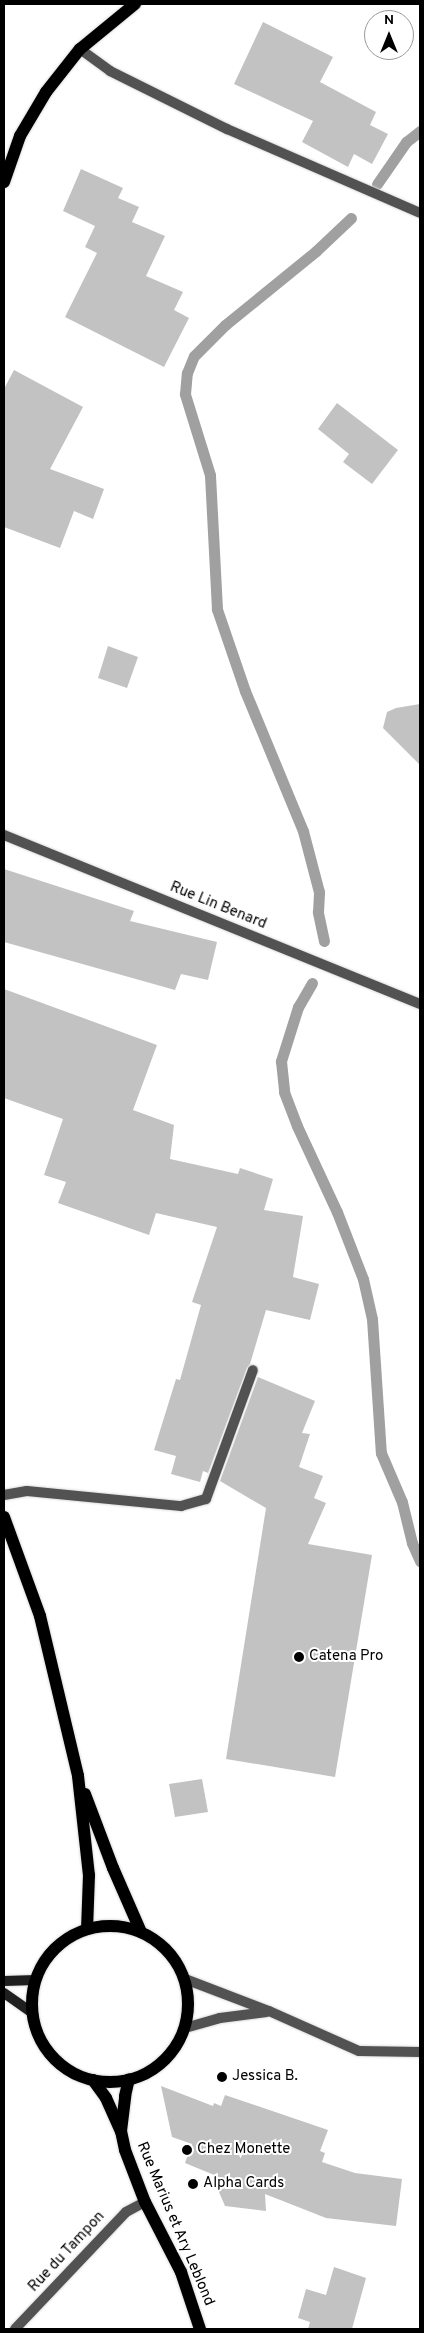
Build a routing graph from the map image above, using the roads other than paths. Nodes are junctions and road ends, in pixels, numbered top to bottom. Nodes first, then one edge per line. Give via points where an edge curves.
1 (135, 4) edge
2 (80, 49) junction
3 (4, 182) edge
4 (420, 213) edge
5 (4, 835) edge
6 (420, 1004) edge
7 (253, 1370) dead end
8 (4, 1495) edge
9 (4, 1517) edge
10 (78, 1776) junction
11 (87, 1930) junction
12 (141, 1932) junction
13 (185, 1979) junction
14 (36, 1980) junction
15 (4, 1981) edge
16 (4, 1992) edge
17 (268, 2012) junction
18 (33, 2013) junction
19 (185, 2028) junction
20 (420, 2052) edge
21 (130, 2079) junction
22 (93, 2080) junction
23 (121, 2131) junction
24 (145, 2202) junction
25 (15, 2329) edge
26 (200, 2329) edge

1 - 2 main road
2 - 3 main road via 46,92 24,128
2 - 4 street via 110,70 227,129
5 - 6 street, Rue Lin Benard
7 - 8 street via 206,1499 181,1506 27,1491
9 - 10 main road via 40,1616
10 - 11 main road via 89,1875
10 - 12 main road
11 - 12 main road via 105,1926
11 - 14 main road via 64,1941 47,1958
12 - 13 main road via 160,1943 175,1960
13 - 17 street
13 - 19 main road via 188,2012
14 - 15 main road
14 - 18 main road via 32,1996
16 - 18 main road
17 - 19 street via 220,2018
17 - 20 street via 359,2051
18 - 22 main road via 39,2036 52,2056 71,2071
19 - 21 main road via 172,2051 154,2068
21 - 22 main road
21 - 23 main road, Rue Marius et Ary Leblond
22 - 23 main road, Rue Marius et Ary Leblond via 106,2098
23 - 24 main road, Rue Marius et Ary Leblond
24 - 25 street, Rue du Tampon via 126,2212
24 - 26 main road, Rue Marius et Ary Leblond via 181,2272

